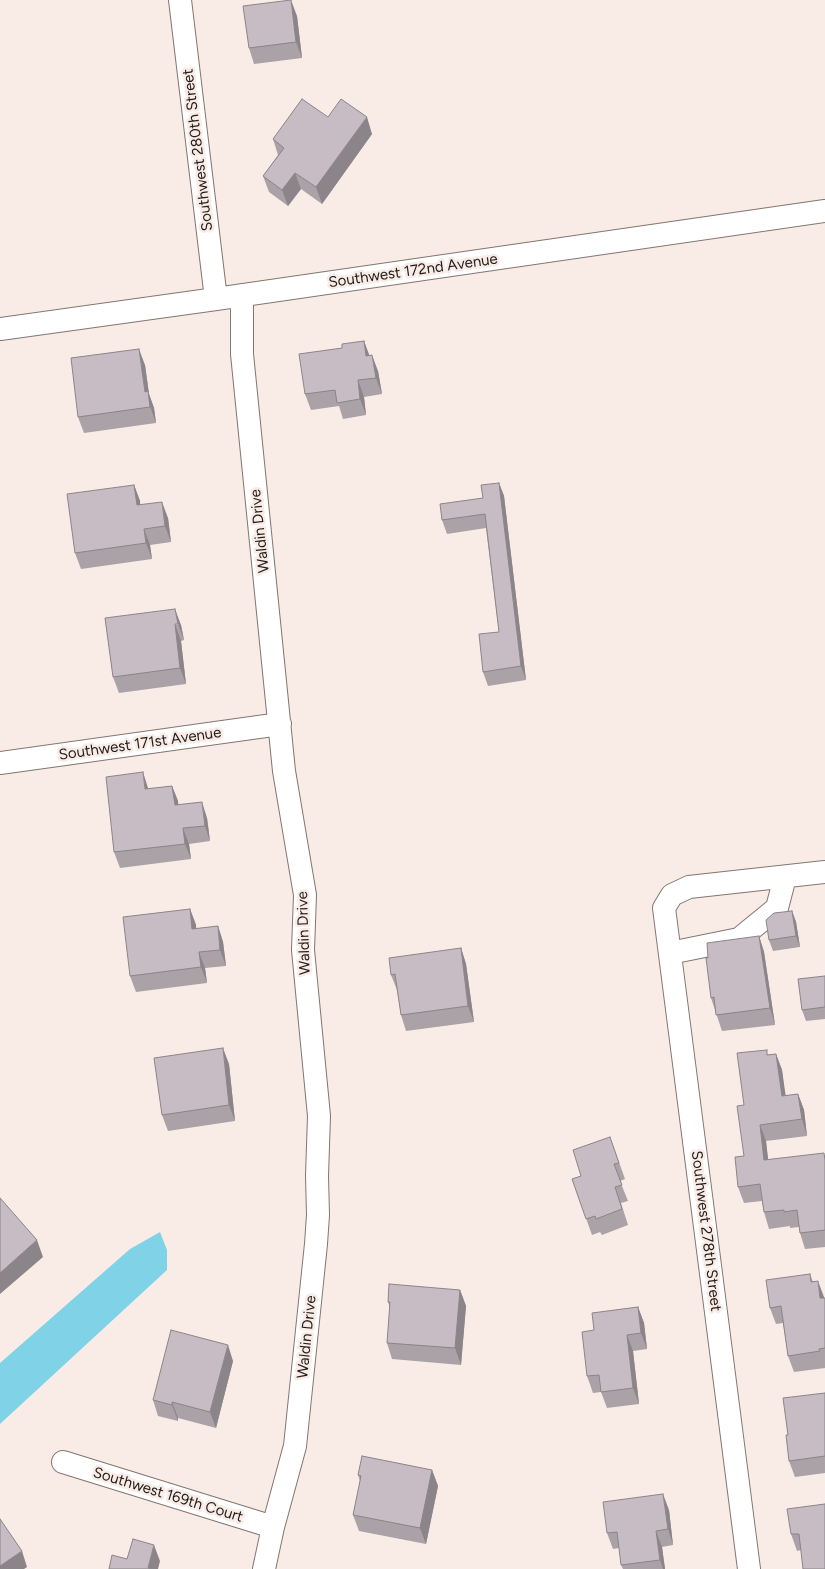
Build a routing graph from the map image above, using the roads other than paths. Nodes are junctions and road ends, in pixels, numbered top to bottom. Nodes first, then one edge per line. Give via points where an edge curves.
1 (180, 0) edge
2 (825, 211) edge
3 (242, 295) junction
4 (216, 299) junction
5 (0, 329) edge
6 (280, 724) junction
7 (0, 763) edge
8 (825, 872) edge
9 (785, 877) junction
10 (670, 953) junction
11 (63, 1462) dead end
12 (273, 1528) junction
13 (264, 1569) edge
14 (748, 1569) edge

1 - 4 street, Southwest 280th Street
2 - 3 street, Southwest 172nd Avenue
3 - 4 street, Southwest 172nd Avenue
3 - 6 street, Waldin Drive via 242,354
4 - 5 street, Southwest 172nd Avenue
6 - 7 street, Southwest 171st Avenue
6 - 12 street, Waldin Drive via 284,771 305,895 303,950 319,1116 315,1261 295,1446
8 - 9 street
9 - 10 street via 777,908 739,939
9 - 10 street, Southwest 278th Street via 689,887 672,895 664,908
10 - 14 street, Southwest 278th Street
11 - 12 street, Southwest 169th Court
12 - 13 street, Waldin Drive

